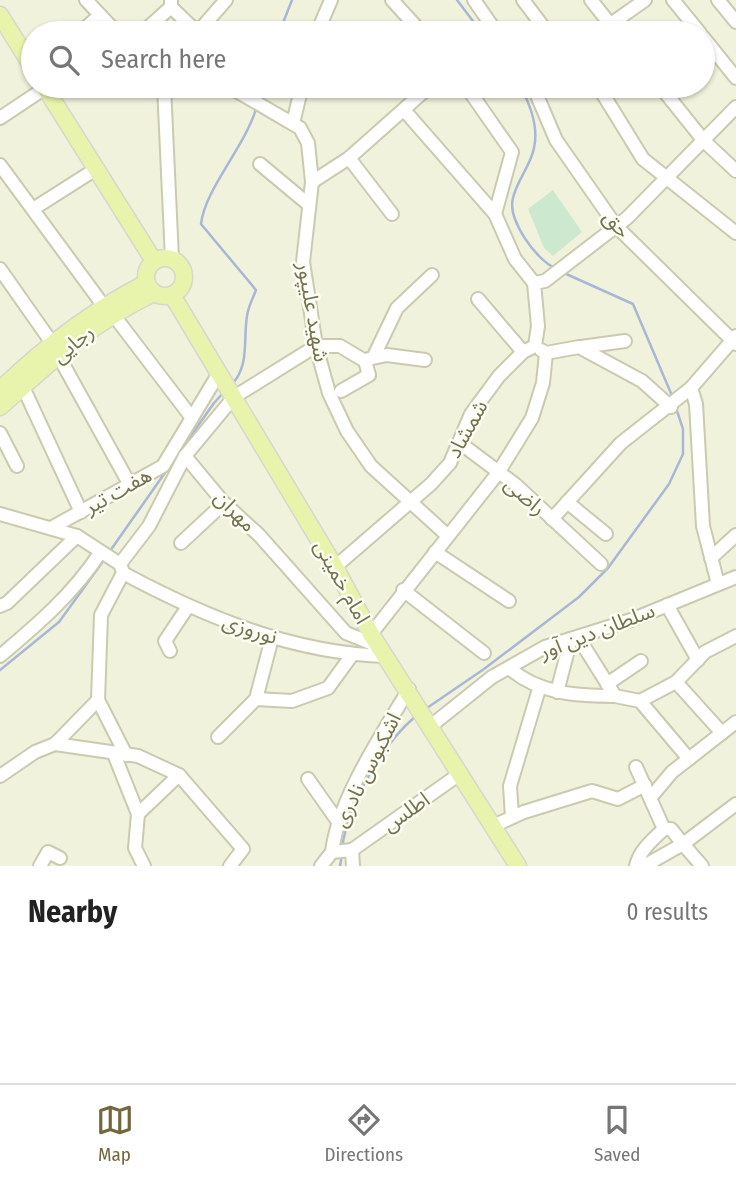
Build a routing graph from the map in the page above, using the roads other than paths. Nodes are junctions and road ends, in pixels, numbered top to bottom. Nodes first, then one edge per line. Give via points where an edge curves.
1 (86, 0) edge
2 (226, 0) edge
3 (331, 0) edge
4 (392, 0) edge
5 (474, 0) edge
6 (523, 0) edge
7 (591, 0) edge
8 (645, 0) edge
9 (673, 0) edge
10 (718, 0) edge
11 (171, 4) edge
12 (100, 15) junction
13 (1, 20) edge
14 (93, 21) edge
15 (106, 21) edge
16 (154, 21) edge
17 (186, 21) edge
18 (208, 21) edge
19 (322, 21) edge
20 (411, 21) edge
21 (489, 21) edge
22 (539, 21) edge
23 (608, 21) edge
24 (623, 21) edge
25 (690, 21) edge
26 (736, 22) edge
27 (21, 50) edge
28 (715, 52) edge
29 (736, 78) edge
30 (29, 98) edge
31 (52, 98) edge
32 (165, 98) edge
33 (245, 98) edge
34 (299, 98) edge
35 (417, 98) edge
36 (474, 98) edge
37 (538, 98) edge
38 (605, 98) edge
39 (670, 98) edge
40 (736, 107) edge
41 (404, 110) junction
42 (0, 118) edge
43 (293, 123) junction
44 (704, 141) junction
45 (349, 158) junction
46 (260, 164) dead end
47 (0, 165) edge
48 (96, 169) junction
49 (736, 172) edge
50 (668, 177) junction
51 (312, 182) junction
52 (308, 204) junction
53 (33, 209) junction
54 (392, 214) dead end
55 (495, 214) junction
56 (616, 226) junction
57 (736, 233) edge
58 (172, 259) junction
59 (153, 261) junction
60 (0, 269) edge
61 (432, 275) dead end
62 (540, 282) junction
63 (150, 288) junction
64 (172, 295) junction
65 (478, 299) dead end
66 (107, 309) junction
67 (735, 340) edge
68 (625, 341) dead end
69 (316, 346) junction
70 (579, 347) junction
71 (55, 349) junction
72 (535, 350) junction
73 (369, 358) junction
74 (425, 360) dead end
75 (7, 384) edge
76 (227, 387) junction
77 (691, 388) junction
78 (341, 391) dead end
79 (0, 407) edge
80 (671, 407) junction
81 (192, 418) junction
82 (0, 433) edge
83 (460, 443) junction
84 (185, 456) junction
85 (17, 466) dead end
86 (498, 473) junction
87 (130, 485) junction
88 (410, 500) junction
89 (567, 502) junction
90 (224, 503) junction
91 (81, 512) junction
92 (0, 514) edge
93 (552, 519) junction
94 (51, 528) junction
95 (606, 534) dead end
96 (76, 536) junction
97 (448, 536) junction
98 (736, 536) edge
99 (181, 543) dead end
100 (435, 552) junction
101 (711, 558) junction
102 (113, 562) junction
103 (601, 564) dead end
104 (335, 567) junction
105 (736, 577) edge
106 (718, 584) junction
107 (403, 590) junction
108 (509, 601) dead end
109 (667, 605) junction
110 (0, 606) edge
111 (187, 608) junction
112 (736, 636) edge
113 (272, 638) junction
114 (574, 638) junction
115 (379, 646) junction
116 (170, 651) dead end
117 (484, 653) dead end
118 (352, 655) junction
119 (0, 656) edge
120 (698, 660) junction
121 (641, 662) dead end
122 (509, 668) junction
123 (676, 682) junction
124 (607, 684) junction
125 (539, 689) junction
126 (557, 692) junction
127 (413, 695) junction
128 (615, 696) junction
129 (256, 699) junction
130 (98, 700) junction
131 (640, 701) junction
132 (429, 720) junction
133 (736, 722) edge
134 (722, 733) junction
135 (218, 737) dead end
136 (55, 744) junction
137 (120, 754) junction
138 (689, 760) junction
139 (636, 767) dead end
140 (461, 773) junction
141 (179, 775) junction
142 (0, 776) edge
143 (308, 779) dead end
144 (648, 791) junction
145 (736, 804) edge
146 (138, 814) junction
147 (512, 817) junction
148 (339, 823) junction
149 (493, 826) junction
150 (664, 829) junction
151 (683, 844) junction
152 (352, 850) junction
153 (60, 858) dead end
154 (325, 862) edge
155 (40, 866) edge
156 (144, 866) edge
157 (230, 866) edge
158 (353, 866) edge
159 (518, 866) edge
160 (636, 866) edge
161 (644, 866) edge
162 (702, 866) edge

1 - 12 street
2 - 18 street
3 - 19 street
4 - 20 street
5 - 21 street
6 - 22 street
7 - 23 street
8 - 24 street
9 - 25 street
10 - 26 street
11 - 16 street
11 - 17 street
12 - 14 street
12 - 15 street
13 - 27 main road
28 - 29 street
30 - 42 street
31 - 48 main road
32 - 58 street
33 - 43 street
34 - 43 street
35 - 41 street
36 - 55 street via 512,152
37 - 56 street, حق via 556,140
38 - 50 street via 643,159
39 - 44 street
40 - 44 street
41 - 45 street
41 - 55 street
43 - 51 street, شهید علیپور via 308,144
44 - 49 street
44 - 50 street
45 - 51 street
45 - 54 street
46 - 52 street
47 - 53 street
48 - 53 street
48 - 59 main road
50 - 56 street
50 - 57 street
51 - 52 street, شهید علیپور
52 - 69 street, شهید علیپور via 303,262
53 - 66 street
55 - 62 street via 515,259
56 - 62 street
56 - 67 street, حق
58 - 59 main road
58 - 64 main road via 182,268 184,281
59 - 63 main road via 146,271
60 - 71 street
61 - 73 street via 397,308
62 - 72 street
63 - 64 main road
63 - 66 main road, رجایی
64 - 76 main road, امام خمینی
65 - 72 street
66 - 71 main road, رجایی
66 - 81 street
67 - 77 street, راضی
68 - 70 street
69 - 73 street via 340,346
69 - 76 street
69 - 88 street, شهید علیپور via 329,393 347,431 371,466
70 - 72 street
70 - 80 street via 642,381
71 - 75 main road, رجایی
71 - 87 street
72 - 83 street, شمشاد via 499,376 471,414
72 - 86 street via 543,383 532,418
73 - 74 street
73 - 78 street via 367,377
75 - 79 main road, رجایی
75 - 91 street
76 - 81 street, هفت تیر
76 - 84 street
76 - 104 main road, امام خمینی
77 - 80 street, راضی
77 - 101 street via 696,404 703,526
80 - 89 street, راضی via 621,443
81 - 87 street, هفت تیر via 163,467
82 - 85 street
83 - 86 street
83 - 88 street, شمشاد via 450,463
84 - 90 street, مهران
84 - 102 street via 149,526
86 - 93 street, راضی
86 - 97 street, راضی
87 - 91 street, هفت تیر
88 - 97 street, شهید علیپور
88 - 104 street, شمشاد
89 - 93 street, راضی
89 - 95 street
90 - 99 street
90 - 115 street, مهران via 346,632
91 - 94 street, هفت تیر
92 - 94 street, نوروزی
93 - 103 street
94 - 96 street, نوروزی
96 - 102 street, نوروزی
96 - 110 street
97 - 100 street, راضی
98 - 101 street
100 - 107 street, راضی
100 - 108 street
101 - 106 street
102 - 111 street, نوروزی
102 - 119 street via 81,581
102 - 130 street via 101,615
104 - 115 main road, امام خمینی
105 - 106 street, سلطان دین آور
106 - 109 street, سلطان دین آور
107 - 115 street, راضی
107 - 117 street
109 - 114 street, سلطان دین آور
109 - 120 street
111 - 113 street, نوروزی
111 - 116 street via 165,640
112 - 120 street
113 - 118 street, نوروزی
113 - 129 street
114 - 122 street, سلطان دین آور via 545,647
114 - 124 street
114 - 126 street
115 - 118 street, نوروزی
115 - 127 main road, امام خمینی
118 - 129 street via 328,688 292,701
120 - 123 street
121 - 124 street
122 - 125 street
122 - 132 street, سلطان دین آور
123 - 131 street
123 - 134 street
124 - 128 street
125 - 126 street
125 - 147 street via 510,786
126 - 128 street
127 - 132 main road, امام خمینی
127 - 148 street, اشکبوس نادری via 371,753
128 - 131 street
129 - 135 street
130 - 136 street
130 - 137 street
131 - 138 street
132 - 140 main road, امام خمینی
133 - 134 street
134 - 138 street
136 - 137 street
136 - 142 street
137 - 141 street via 138,756
137 - 146 street
138 - 144 street
139 - 144 street
140 - 149 main road, امام خمینی
140 - 152 street, اطلس
141 - 146 street
141 - 157 street via 243,849
143 - 148 street
144 - 147 street via 618,799 592,791
144 - 150 street
145 - 151 street
146 - 156 street via 135,849
147 - 149 street
148 - 154 street, اشکبوس نادری
149 - 159 main road, امام خمینی
150 - 151 street via 671,829
150 - 160 street
151 - 161 street
151 - 162 street
152 - 154 street
152 - 158 street
153 - 155 street via 48,852

